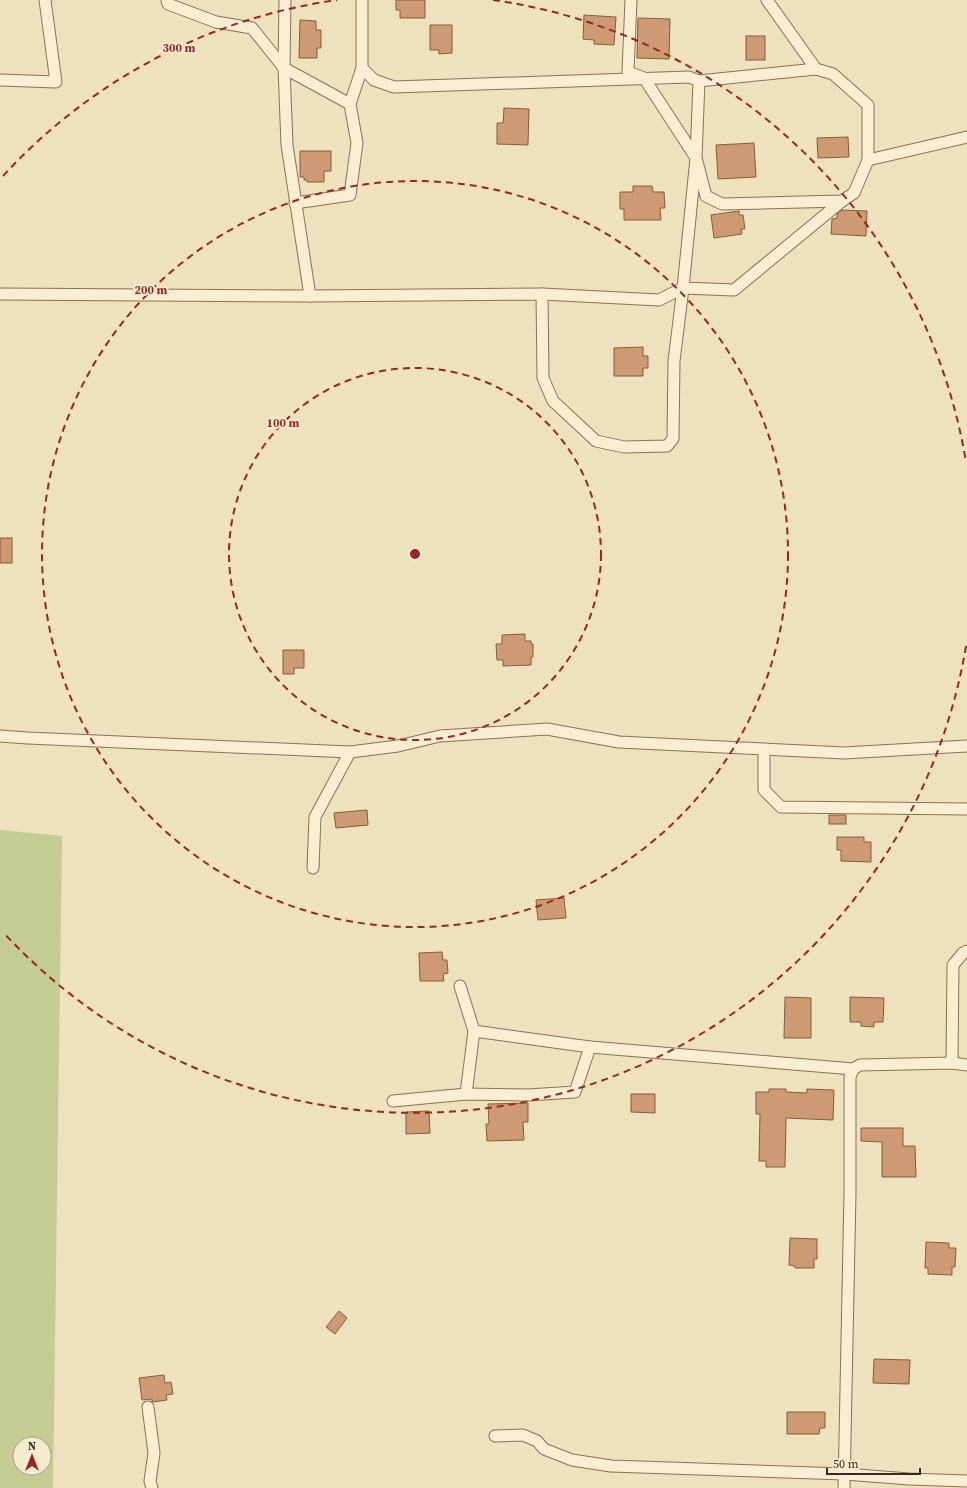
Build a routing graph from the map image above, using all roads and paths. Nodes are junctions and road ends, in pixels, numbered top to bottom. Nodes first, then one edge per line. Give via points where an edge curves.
1 (47, 0) edge
2 (167, 0) edge
3 (285, 0) edge
4 (362, 0) edge
5 (631, 0) edge
6 (766, 0) edge
7 (284, 68) junction
8 (362, 68) junction
9 (816, 69) junction
10 (644, 78) junction
11 (0, 80) edge
12 (699, 81) junction
13 (350, 104) junction
14 (967, 138) edge
15 (696, 158) junction
16 (868, 160) junction
17 (842, 201) junction
18 (295, 203) junction
19 (683, 288) junction
20 (0, 294) edge
21 (542, 294) junction
22 (310, 296) junction
23 (0, 736) edge
24 (967, 746) edge
25 (764, 749) junction
26 (350, 752) junction
27 (967, 809) edge
28 (313, 868) dead end
29 (967, 951) edge
30 (460, 986) dead end
31 (474, 1031) junction
32 (590, 1047) junction
33 (952, 1063) junction
34 (967, 1066) edge
35 (853, 1069) junction
36 (466, 1094) junction
37 (394, 1101) dead end
38 (148, 1407) dead end
39 (494, 1436) dead end
40 (845, 1474) junction
41 (967, 1481) edge
42 (152, 1488) edge
43 (844, 1488) edge

1 - 11 street via 56,82
2 - 7 street via 168,4 216,22 252,28
3 - 7 street
4 - 8 street
5 - 10 street via 628,72
6 - 9 street
7 - 13 street
7 - 18 street via 287,145
8 - 10 street via 374,80 394,87
8 - 13 street
9 - 12 street
9 - 16 street via 833,74 868,105
10 - 12 street via 690,77
10 - 15 street
12 - 15 street
13 - 18 street via 357,142 350,195
14 - 16 street
15 - 17 street via 706,196 722,204
15 - 19 street
16 - 17 street via 854,193
17 - 19 street via 734,290
18 - 22 street
19 - 21 street via 659,300
19 - 21 street via 674,361 673,439 667,446 624,447 596,441 553,401 543,378
20 - 22 street
21 - 22 street
23 - 26 street
24 - 25 street via 844,753
25 - 26 street via 619,742 547,729 440,736 398,746
25 - 27 street via 764,790 781,806
26 - 28 street via 315,817
29 - 33 street via 953,965
30 - 31 street
31 - 32 street
31 - 36 street
32 - 35 street
32 - 36 street via 575,1092 528,1095
33 - 34 street
33 - 35 street via 860,1065
35 - 40 street via 850,1077
36 - 37 street
38 - 42 street via 154,1453 150,1481
39 - 40 street via 523,1435 537,1441 544,1450 572,1460 612,1466
40 - 41 street
40 - 43 street

